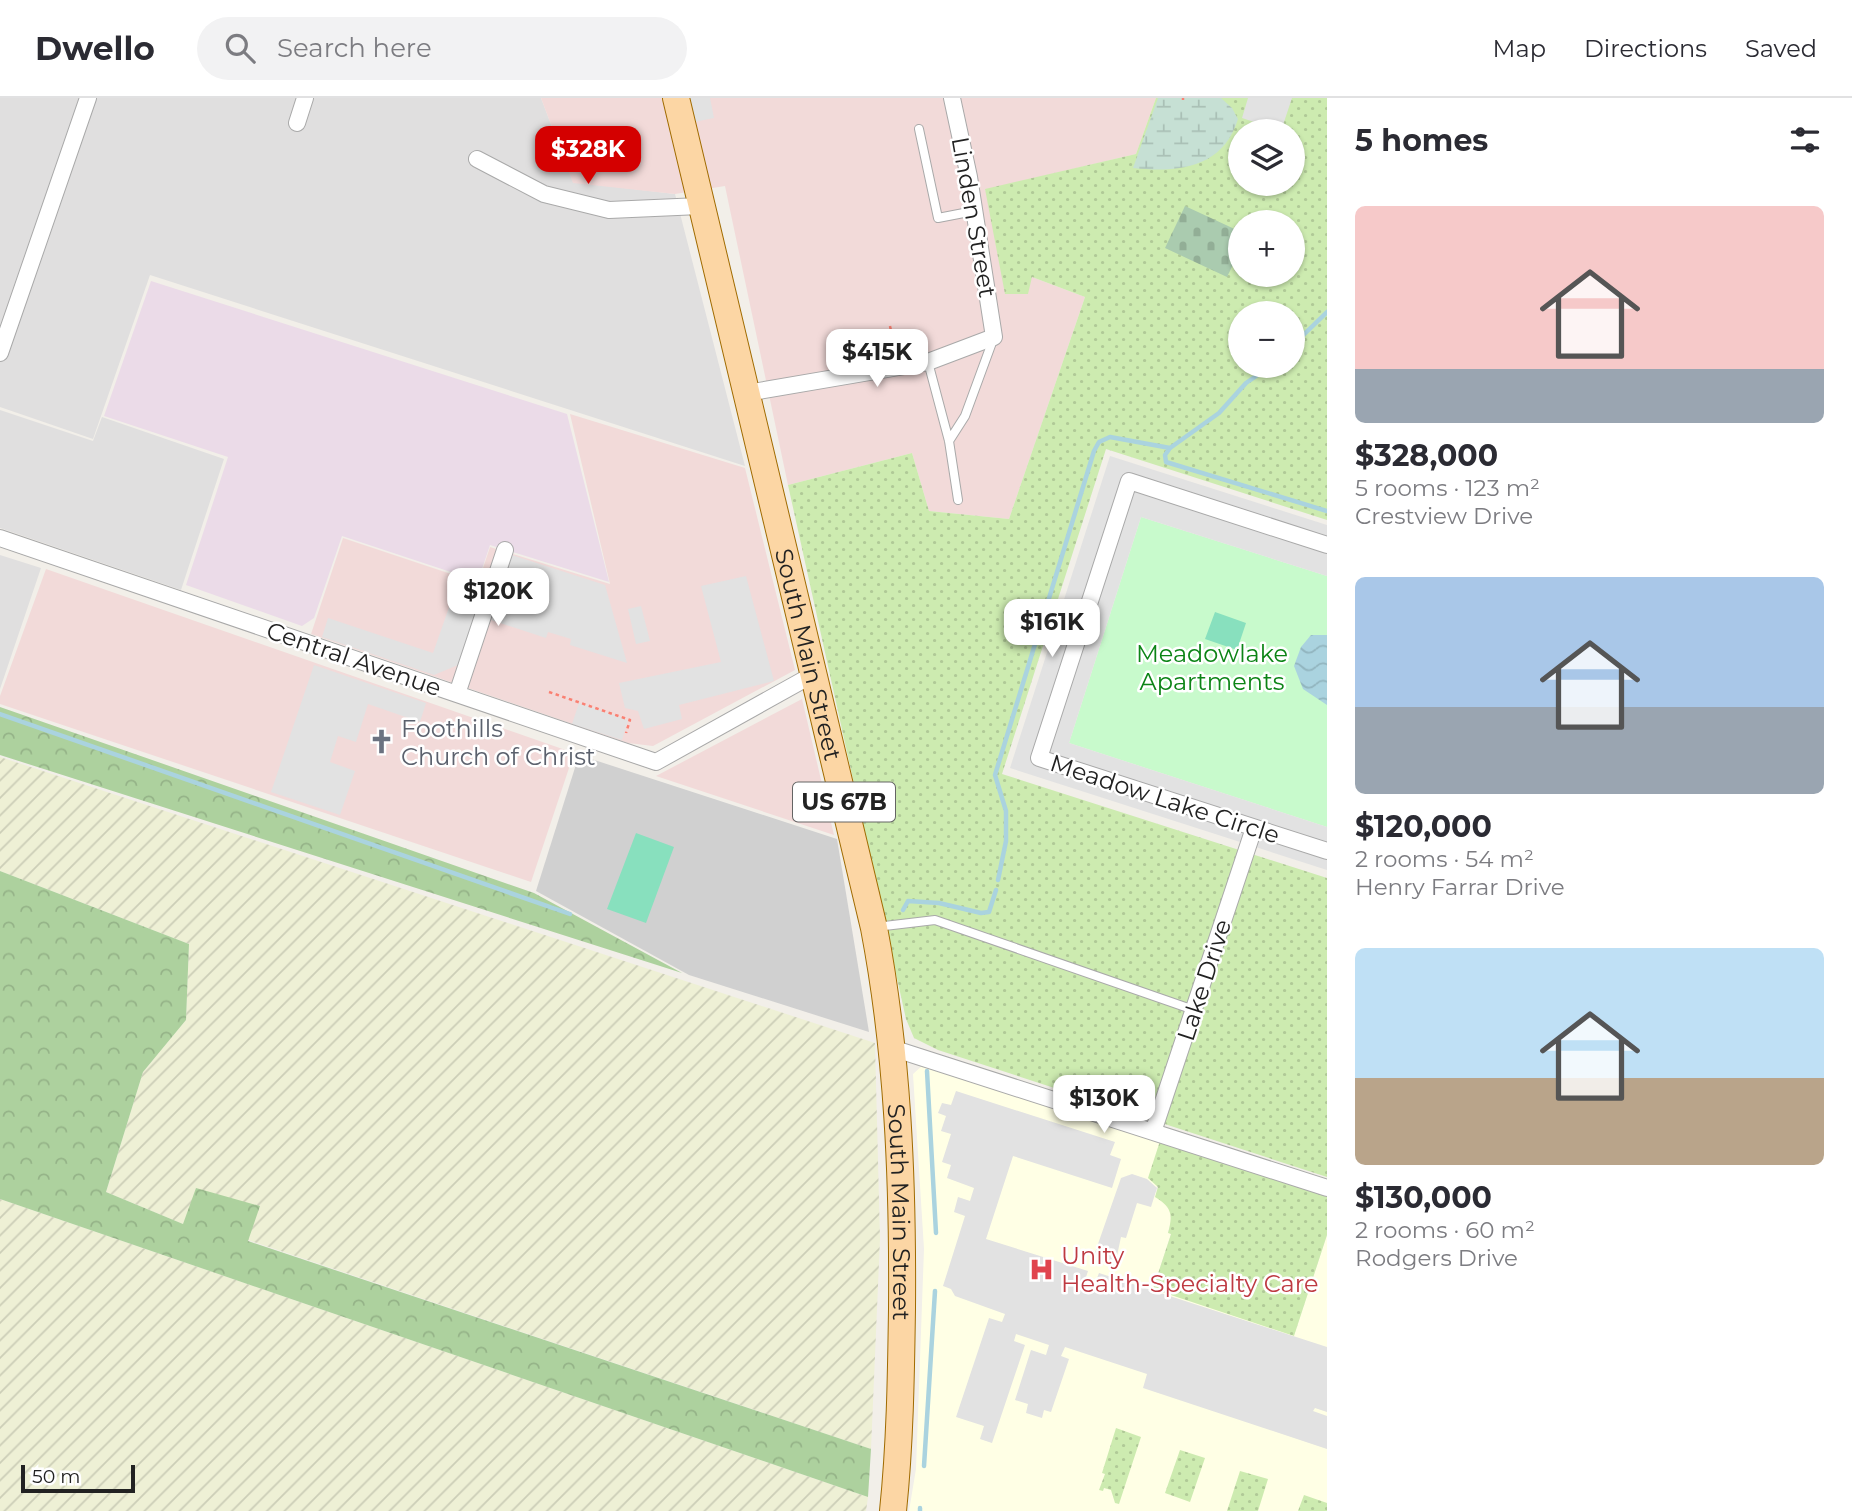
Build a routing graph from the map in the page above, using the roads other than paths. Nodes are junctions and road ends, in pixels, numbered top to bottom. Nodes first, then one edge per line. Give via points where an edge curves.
1 (88, 98) edge
2 (305, 98) edge
3 (676, 98) edge
4 (952, 98) edge
5 (297, 124) dead end
6 (919, 128) dead end
7 (477, 159) dead end
8 (701, 206) junction
9 (974, 211) junction
10 (994, 337) junction
11 (0, 353) edge
12 (928, 362) junction
13 (747, 393) junction
14 (949, 441) junction
15 (958, 500) dead end
16 (0, 538) edge
17 (1327, 545) edge
18 (505, 550) dead end
19 (814, 674) junction
20 (457, 694) junction
21 (1254, 828) junction
22 (1327, 851) edge
23 (874, 928) junction
24 (1194, 1010) junction
25 (891, 1048) junction
26 (1153, 1132) junction
27 (1327, 1188) edge
28 (893, 1511) edge

1 - 11 street
2 - 5 street
3 - 8 main road, South Main Street / US 67B
4 - 9 street, Linden Street
6 - 9 lane via 938,218
7 - 8 street via 544,194 609,210
8 - 13 main road, South Main Street / US 67B
9 - 10 street, Linden Street
10 - 12 street
10 - 14 lane via 965,416
12 - 13 street
12 - 14 lane
13 - 19 main road, South Main Street / US 67B
14 - 15 lane
16 - 20 street, Central Avenue
17 - 21 street, Meadow Lake Circle via 1129,481 1039,758
18 - 20 street
19 - 20 street, Central Avenue via 656,762
19 - 23 main road, South Main Street / US 67B
21 - 22 street, Meadow Lake Circle
21 - 24 street, Lake Drive
23 - 24 lane via 935,920
23 - 25 main road, South Main Street / US 67B
24 - 26 street, Lake Drive
25 - 26 street
25 - 28 main road, South Main Street / US 67B via 900,1149 902,1276 901,1413
26 - 27 street

